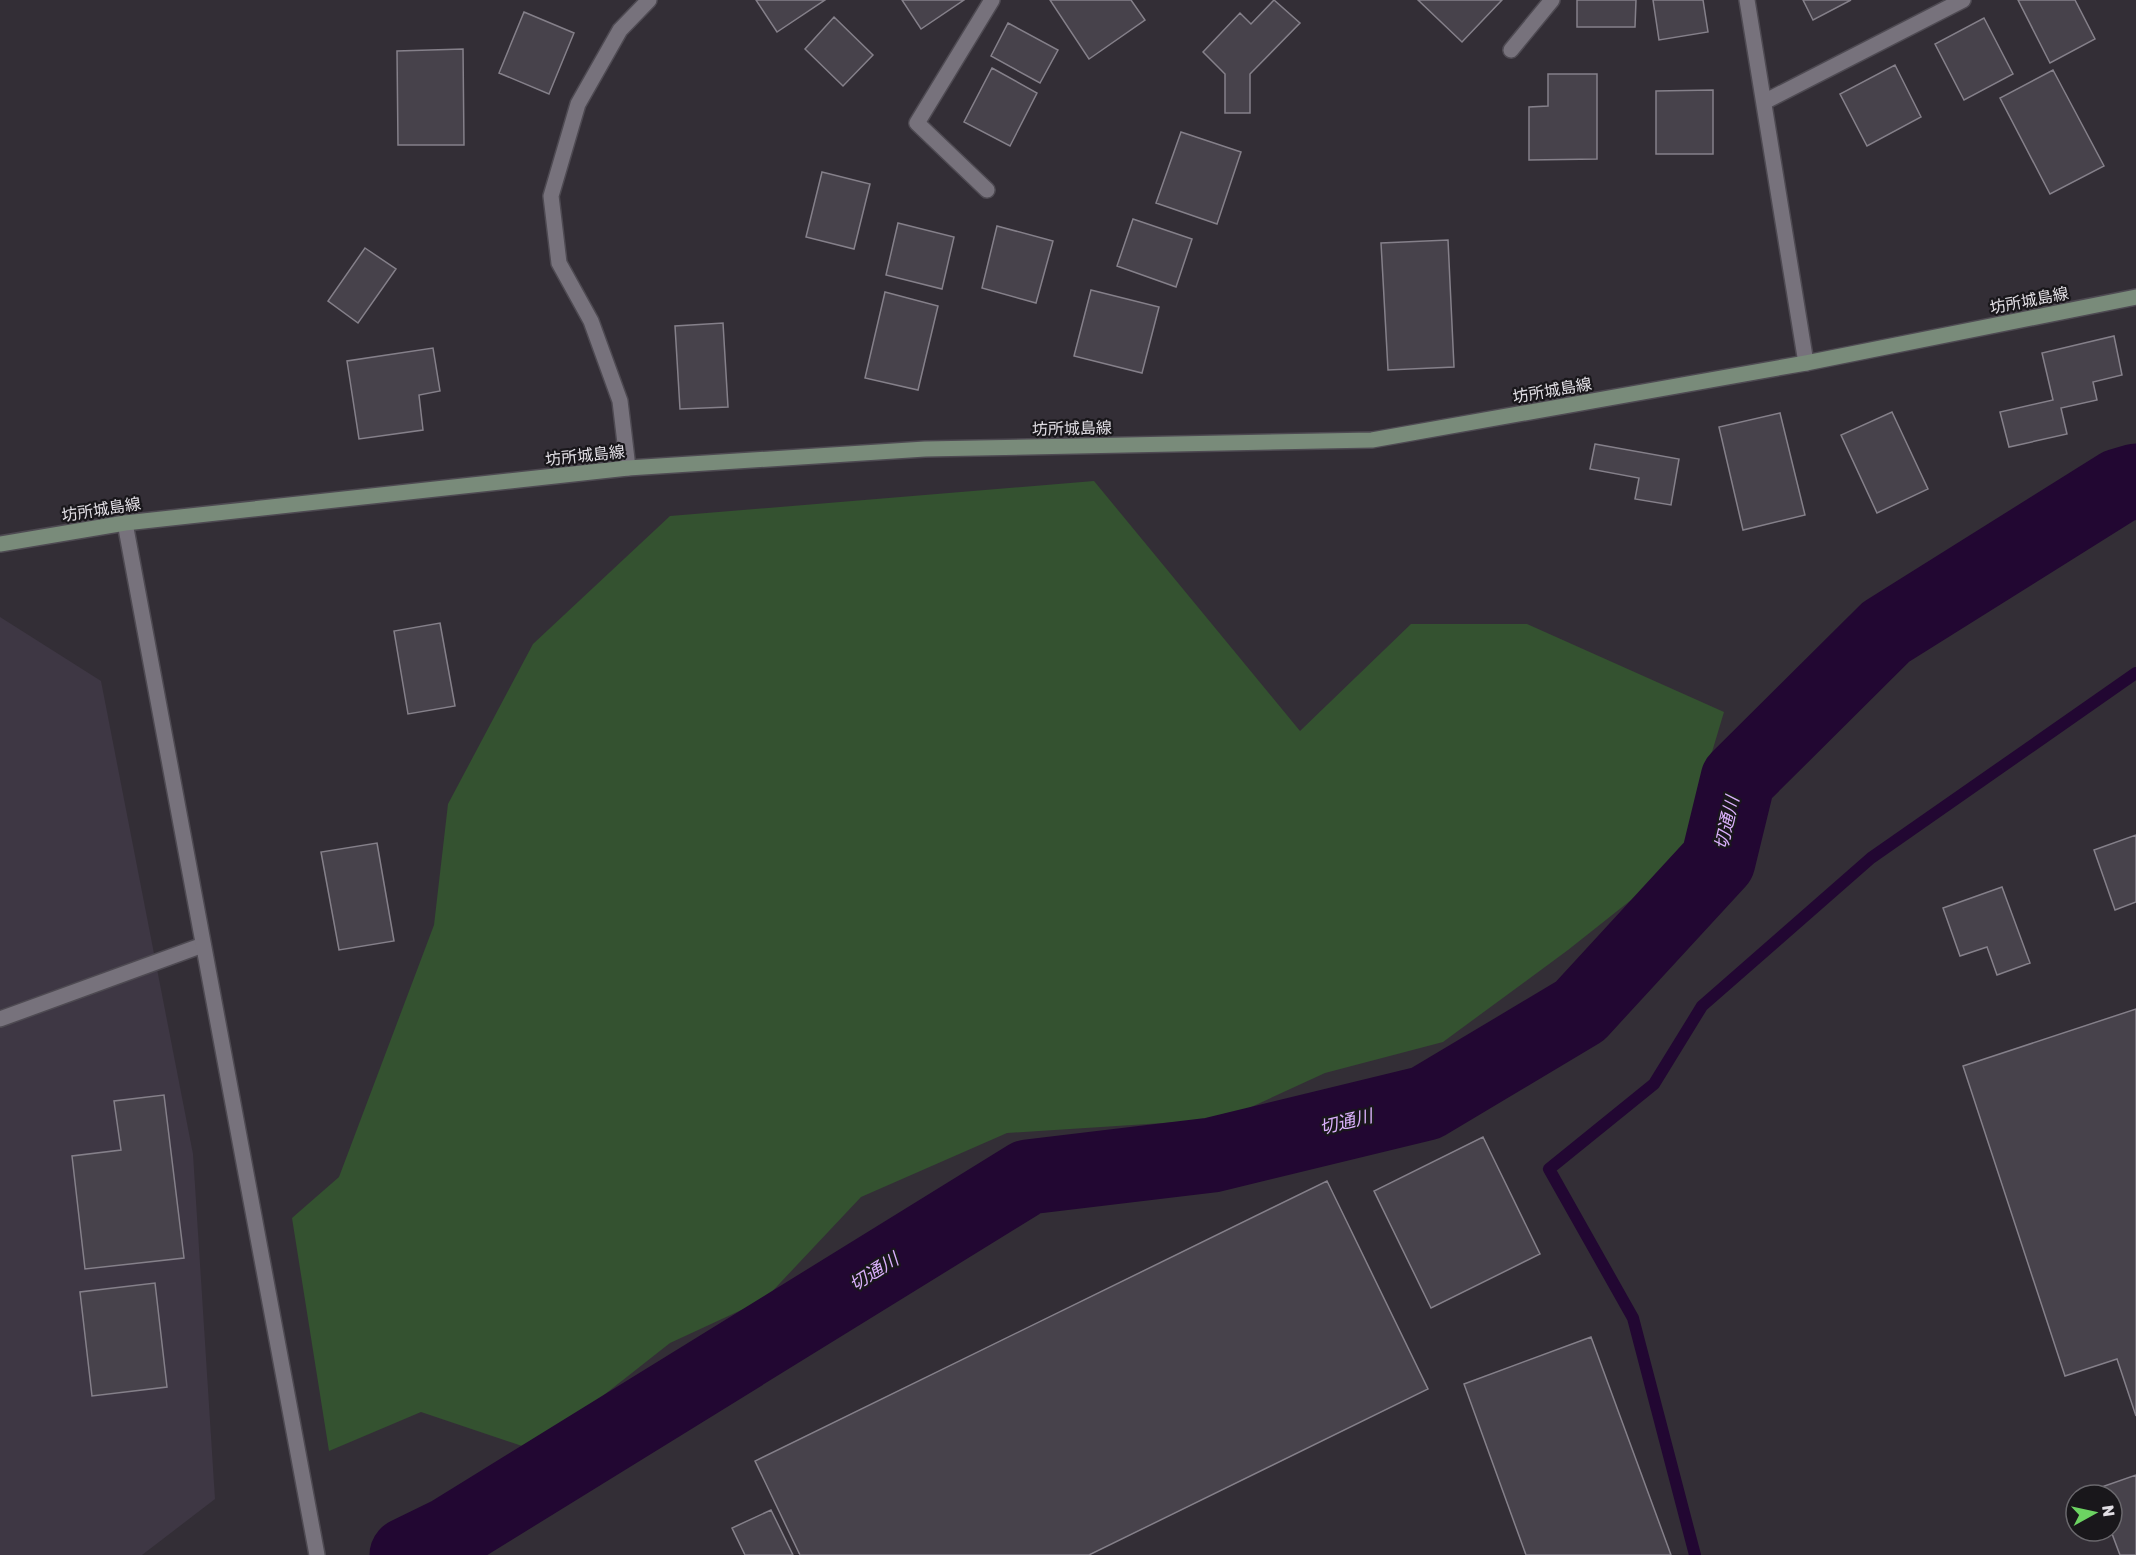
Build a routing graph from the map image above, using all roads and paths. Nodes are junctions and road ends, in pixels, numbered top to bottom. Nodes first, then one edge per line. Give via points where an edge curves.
1 (649, 0) edge
2 (992, 0) edge
3 (1552, 0) edge
4 (1747, 0) edge
5 (1963, 0) edge
6 (1511, 50) dead end
7 (1764, 102) junction
8 (987, 190) dead end
9 (2136, 297) edge
10 (1806, 363) junction
11 (628, 468) junction
12 (125, 523) junction
13 (0, 544) edge
14 (203, 945) junction
15 (0, 1018) edge
16 (317, 1555) edge

1 - 11 street via 620,30 578,104 551,196 559,263 591,321 620,401
2 - 8 street via 917,123
3 - 6 street
4 - 7 street
5 - 7 street
7 - 10 street
9 - 10 main road, 坊所城島線
10 - 11 main road, 坊所城島線 via 1372,440 925,449
11 - 12 main road, 坊所城島線
12 - 13 main road, 坊所城島線
12 - 14 street
14 - 15 street
14 - 16 street

